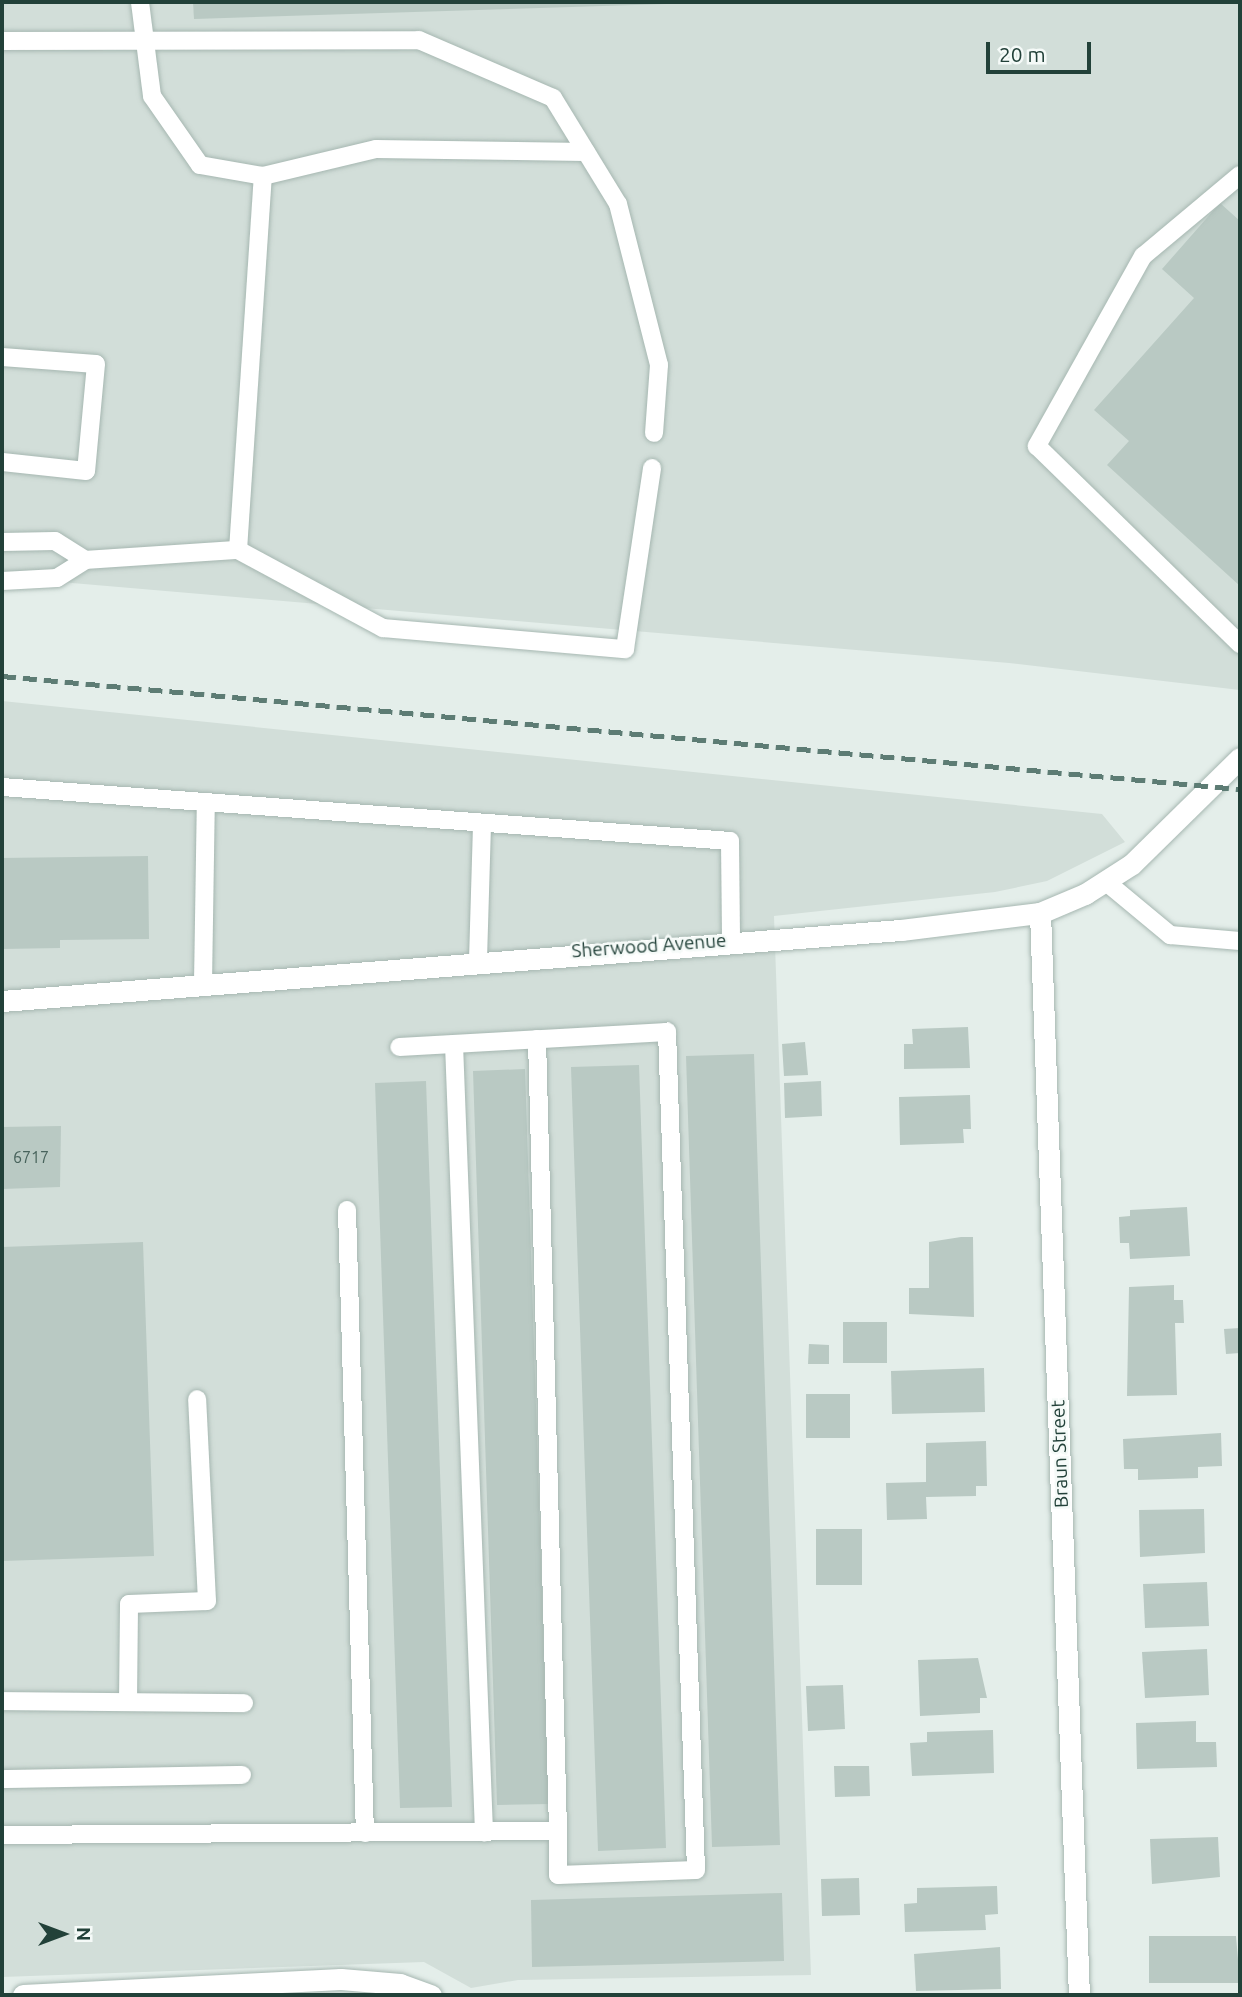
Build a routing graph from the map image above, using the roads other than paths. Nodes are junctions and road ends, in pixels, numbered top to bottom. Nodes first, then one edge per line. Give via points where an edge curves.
1 (140, 2) edge
2 (145, 37) junction
3 (2, 41) edge
4 (586, 152) junction
5 (1240, 175) edge
6 (262, 176) junction
7 (2, 357) edge
8 (654, 433) dead end
9 (2, 463) edge
10 (652, 468) dead end
11 (2, 542) edge
12 (239, 550) junction
13 (86, 560) junction
14 (2, 581) edge
15 (1240, 643) edge
16 (1240, 758) edge
17 (2, 787) edge
18 (206, 802) junction
19 (482, 823) junction
20 (1105, 881) junction
21 (1040, 913) junction
22 (731, 940) junction
23 (1240, 941) edge
24 (478, 960) junction
25 (203, 983) junction
26 (2, 1001) edge
27 (537, 1040) junction
28 (454, 1044) junction
29 (399, 1047) dead end
30 (347, 1210) dead end
31 (197, 1399) dead end
32 (2, 1701) edge
33 (128, 1702) junction
34 (244, 1703) dead end
35 (242, 1775) dead end
36 (2, 1779) edge
37 (558, 1831) junction
38 (484, 1832) junction
39 (365, 1833) junction
40 (2, 1835) edge
41 (140, 1992) edge
42 (23, 1995) edge
43 (431, 1995) edge
44 (1079, 1995) edge

1 - 2 lane
2 - 3 lane
2 - 4 lane via 419,40 553,98
2 - 6 lane via 152,96 200,165
4 - 6 lane via 376,149
4 - 8 lane via 618,204 659,365
5 - 15 lane via 1143,256 1037,446
6 - 12 lane
7 - 9 lane via 96,364 86,471
10 - 12 lane via 625,649 383,628
11 - 13 lane via 55,541
12 - 13 lane
13 - 14 lane via 57,578
16 - 20 street, Sherwood Avenue via 1171,830
17 - 18 lane
18 - 19 lane
18 - 25 lane
19 - 22 lane via 730,841
19 - 24 lane
20 - 21 street, Sherwood Avenue
20 - 23 lane via 1170,935
21 - 22 street, Sherwood Avenue
21 - 44 street, Braun Street
22 - 24 street, Sherwood Avenue
24 - 25 street, Sherwood Avenue
25 - 26 street, Sherwood Avenue
27 - 28 lane
27 - 37 lane
27 - 37 lane via 667,1032 696,1870 558,1875
28 - 29 lane
28 - 38 lane
30 - 39 lane
31 - 33 lane via 207,1601 129,1604
32 - 33 lane
33 - 34 lane
35 - 36 lane
37 - 38 lane
38 - 39 lane
39 - 40 lane
41 - 42 street
41 - 43 street via 341,1979 400,1984

